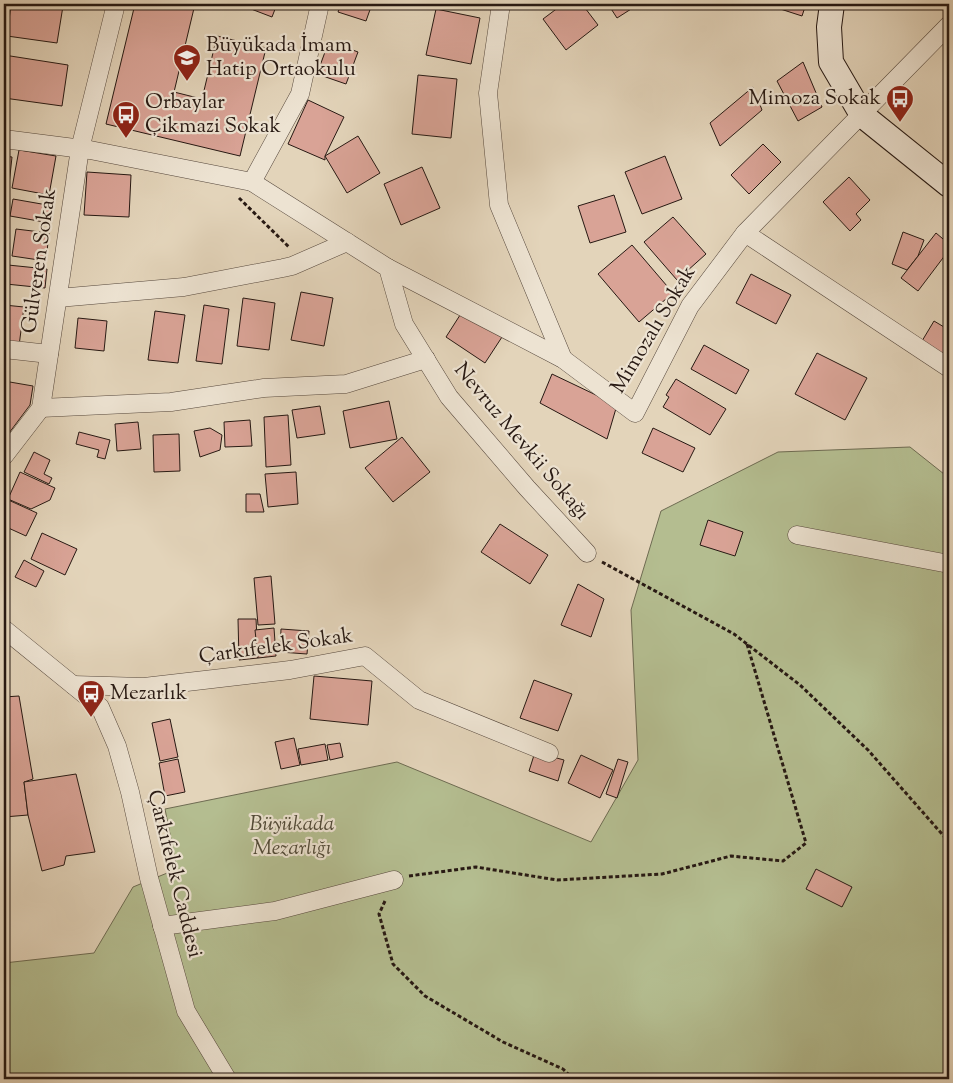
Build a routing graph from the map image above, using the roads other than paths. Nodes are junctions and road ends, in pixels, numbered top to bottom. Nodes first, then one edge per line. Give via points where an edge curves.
1 (116, 4) edge
2 (320, 4) edge
3 (501, 4) edge
4 (832, 4) edge
5 (949, 25) edge
6 (862, 115) junction
7 (4, 139) edge
8 (80, 149) junction
9 (244, 180) junction
10 (949, 185) edge
11 (745, 234) junction
12 (347, 242) junction
13 (388, 268) junction
14 (58, 298) junction
15 (4, 349) edge
16 (49, 354) junction
17 (426, 359) junction
18 (563, 359) junction
19 (949, 368) edge
20 (41, 408) junction
21 (4, 456) edge
22 (797, 535) dead end
23 (587, 553) road end
24 (949, 564) edge
25 (4, 629) edge
26 (73, 685) junction
27 (549, 753) dead end
28 (394, 880) road end
29 (162, 926) junction
30 (227, 1079) edge

1 - 8 street, Gülveren Sokak
2 - 9 street via 300,94
3 - 18 street via 488,93 499,205
4 - 6 street via 829,27 831,62
5 - 6 street, Mimozalı Sokak
6 - 10 street
6 - 11 street, Mimozalı Sokak
7 - 8 street
8 - 9 street
8 - 14 street, Gülveren Sokak
9 - 12 street
11 - 18 street, Mimozalı Sokak via 690,306 635,413
11 - 19 street
12 - 13 street
12 - 14 street via 283,268 184,287
13 - 17 street, Nevruz Mevkii Sokağı via 404,324
13 - 18 street, Mimozalı Sokak
14 - 16 street, Gülveren Sokak
15 - 16 street
16 - 20 street, Gülveren Sokak
17 - 20 street via 346,384 264,388 171,402
17 - 23 street, Nevruz Mevkii Sokağı via 449,397
20 - 21 street, Gülveren Sokak
22 - 24 street
25 - 26 street, Çarkıfelek Caddesi
26 - 27 street, Çarkıfelek Sokak via 144,687 290,670 365,656 419,700
26 - 29 street, Çarkıfelek Caddesi via 100,708 117,746
28 - 29 street via 275,911
29 - 30 street, Çarkıfelek Caddesi via 186,1011

